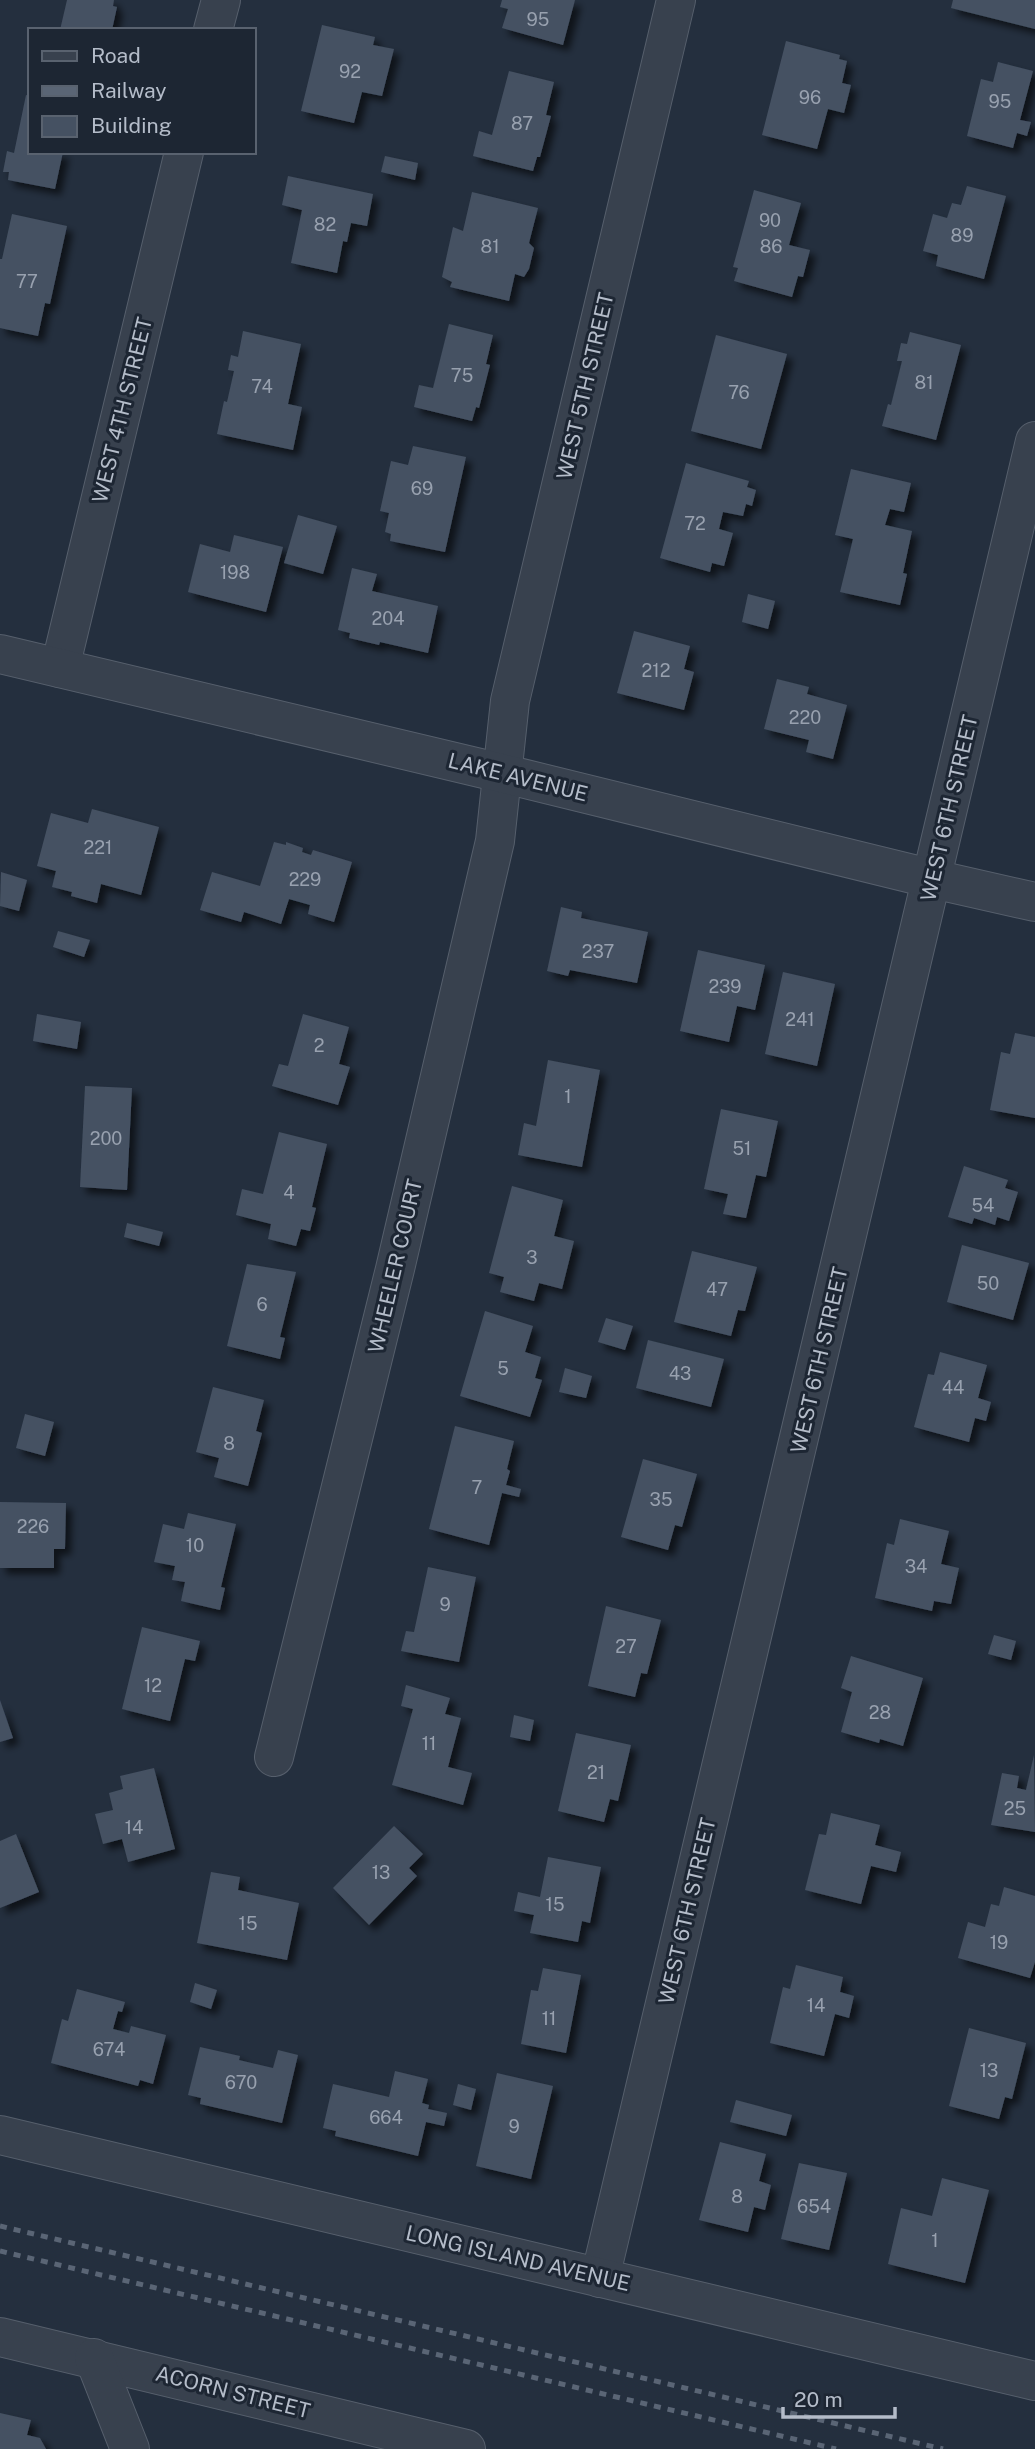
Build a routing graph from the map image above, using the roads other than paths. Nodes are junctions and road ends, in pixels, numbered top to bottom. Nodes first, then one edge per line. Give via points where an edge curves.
1 (220, 0) edge
2 (676, 0) edge
3 (213, 28) edge
4 (184, 154) edge
5 (1035, 441) edge
6 (0, 654) edge
7 (60, 668) junction
8 (501, 773) junction
9 (933, 880) junction
10 (1035, 902) edge
11 (275, 1757) dead end
12 (0, 2135) edge
13 (600, 2278) junction
14 (0, 2337) edge
15 (94, 2358) junction
16 (1034, 2379) edge
17 (130, 2449) edge
18 (466, 2449) edge

1 - 3 street
2 - 8 street, WEST 5TH STREET via 510,701
4 - 7 street, WEST 4TH STREET
5 - 9 street, WEST 6TH STREET
6 - 7 street, LAKE AVENUE
7 - 8 street, LAKE AVENUE
8 - 9 street, LAKE AVENUE
8 - 11 street, WHEELER COURT via 495,841
9 - 10 street, LAKE AVENUE
9 - 13 street, WEST 6TH STREET
12 - 13 street, LONG ISLAND AVENUE
13 - 16 street, LONG ISLAND AVENUE
14 - 15 street, ACORN STREET
15 - 17 street
15 - 18 street, ACORN STREET

